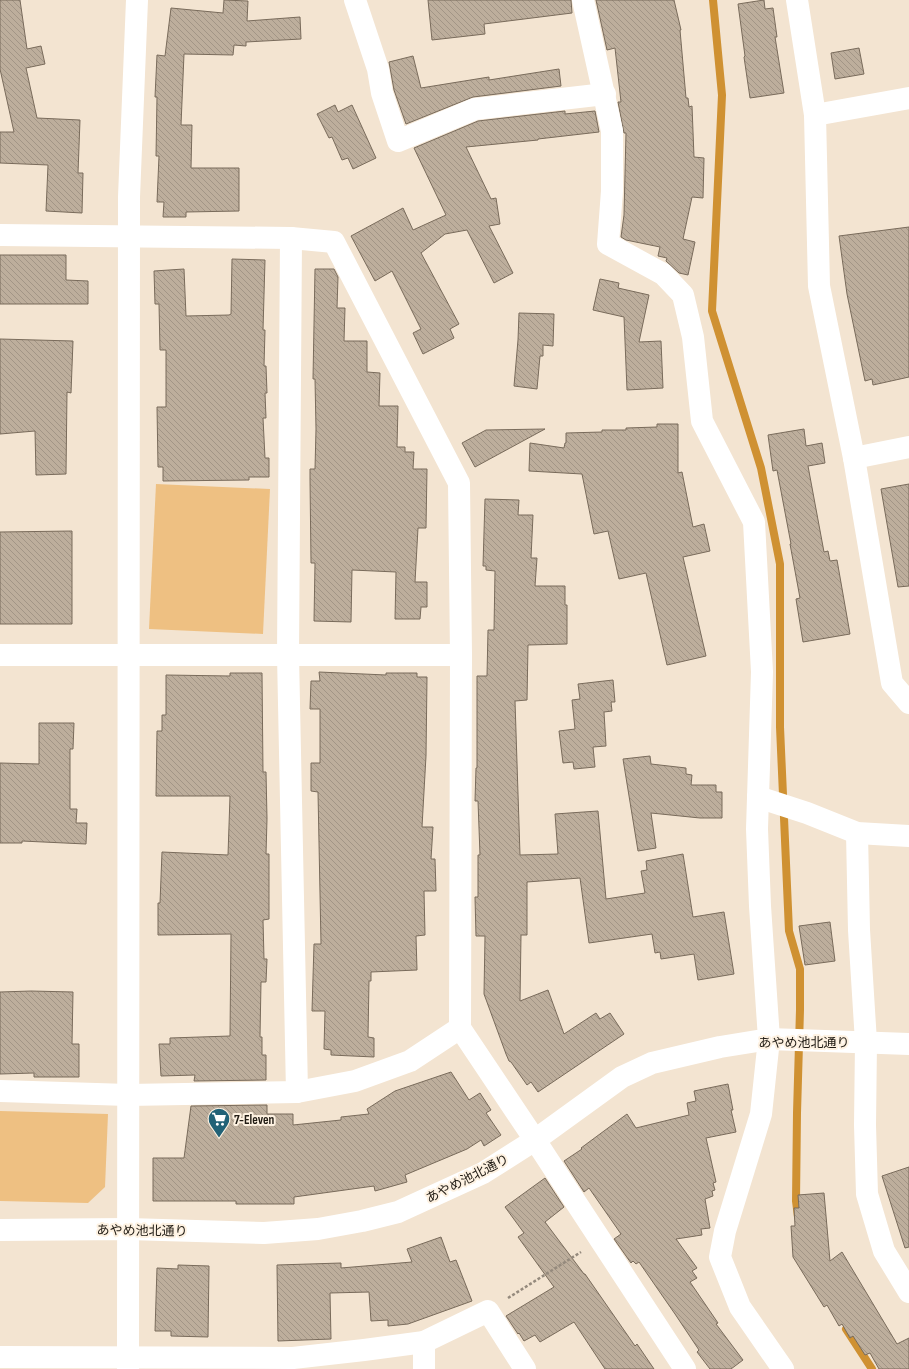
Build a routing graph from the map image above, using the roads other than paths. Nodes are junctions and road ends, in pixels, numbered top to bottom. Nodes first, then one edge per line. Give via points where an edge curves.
1 (137, 0) edge
2 (355, 0) edge
3 (583, 0) edge
4 (797, 0) edge
5 (605, 94) junction
6 (909, 98) edge
7 (815, 115) junction
8 (0, 235) edge
9 (129, 237) junction
10 (291, 238) junction
11 (909, 447) edge
12 (854, 458) junction
13 (0, 655) edge
14 (128, 655) junction
15 (288, 655) junction
16 (461, 655) junction
17 (909, 703) edge
18 (758, 797) junction
19 (857, 833) junction
20 (909, 836) edge
21 (460, 1028) junction
22 (769, 1039) junction
23 (866, 1042) junction
24 (909, 1044) edge
25 (0, 1091) edge
26 (297, 1092) junction
27 (128, 1094) junction
28 (536, 1140) junction
29 (0, 1230) edge
30 (128, 1230) junction
31 (909, 1292) edge
32 (424, 1342) junction
33 (0, 1357) edge
34 (128, 1363) edge
35 (293, 1363) edge
36 (424, 1369) edge
37 (525, 1369) edge
38 (685, 1369) edge
39 (783, 1369) edge

1 - 9 street via 129,169
2 - 5 street via 398,141 475,109
3 - 5 street
4 - 7 street
5 - 18 street via 612,131 612,191 608,244 663,274 683,295 694,338 702,421 754,522 762,672
6 - 7 street
7 - 12 street via 819,286
8 - 9 street
9 - 10 street
9 - 14 street
10 - 15 street
10 - 16 street via 334,242 459,483
11 - 12 street
12 - 17 street via 892,683
13 - 14 street
14 - 15 street
14 - 27 street
15 - 16 street
15 - 26 street
16 - 21 street
18 - 19 street
18 - 22 street via 757,829
19 - 20 street
19 - 23 street via 859,930
21 - 26 street via 410,1061 355,1081
21 - 28 street
22 - 23 street, あやめ池北通り
22 - 28 street, あやめ池北通り via 720,1047 652,1063 622,1077
22 - 39 street via 761,1114 725,1231 720,1257 740,1307
23 - 24 street, あやめ池北通り
23 - 31 street via 867,1194 884,1251
25 - 27 street
26 - 27 street
27 - 30 street
28 - 30 street, あやめ池北通り via 483,1172 441,1192 398,1212 362,1221 318,1229 264,1233
28 - 38 street
29 - 30 street, あやめ池北通り
30 - 34 street
32 - 35 street
32 - 36 street
32 - 37 street via 488,1311
33 - 34 street
34 - 35 street

